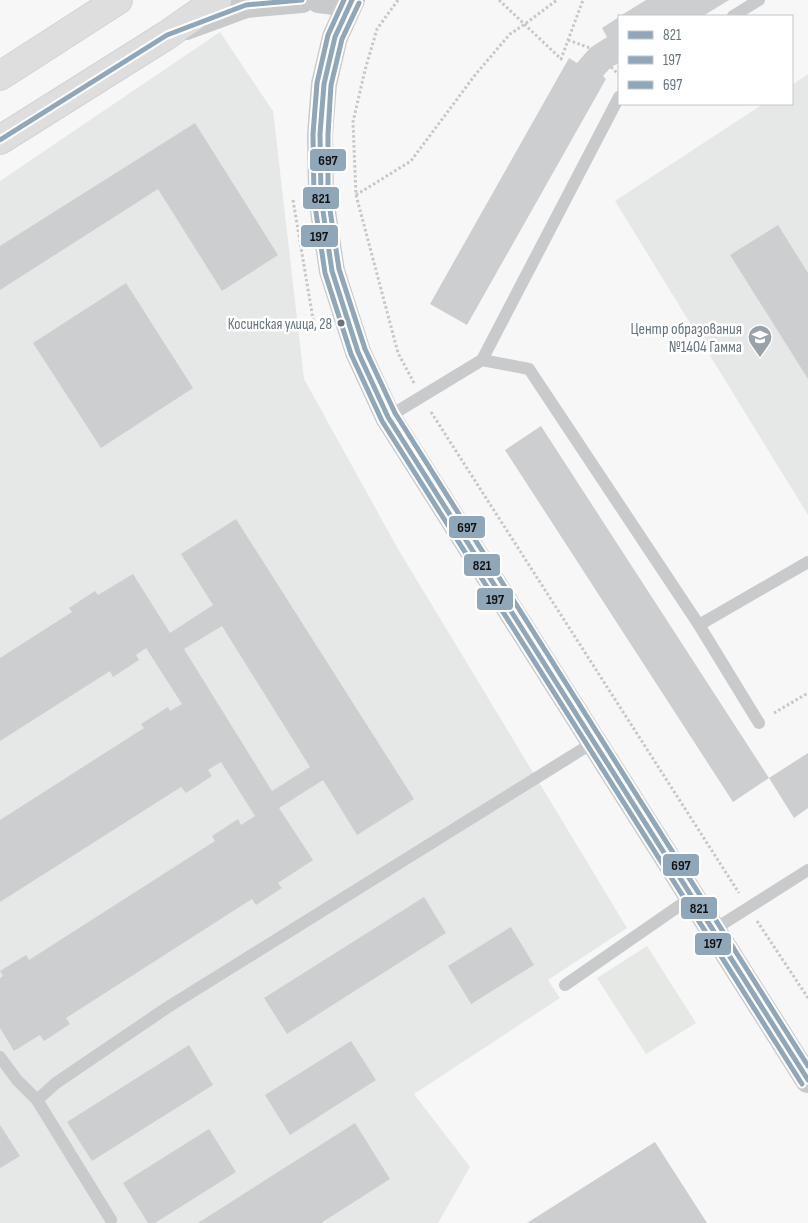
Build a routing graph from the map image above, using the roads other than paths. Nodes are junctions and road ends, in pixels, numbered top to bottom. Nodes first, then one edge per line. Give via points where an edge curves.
1 (118, 0) edge
2 (217, 0) edge
3 (302, 0) edge
4 (319, 0) edge
5 (759, 0) edge
6 (350, 2) edge
7 (735, 15) edge
8 (167, 35) junction
9 (0, 76) edge
10 (618, 99) edge
11 (0, 140) edge
12 (482, 360) junction
13 (388, 418) junction
14 (808, 562) edge
15 (699, 625) junction
16 (759, 723) road end
17 (594, 742) junction
18 (808, 870) edge
19 (692, 897) junction
20 (713, 930) junction
21 (565, 985) dead end
22 (0, 1057) edge
23 (808, 1080) edge
24 (37, 1100) junction
25 (111, 1220) dead end

1 - 9 main road
2 - 8 main road
3 - 8 street via 246,5
4 - 6 street
5 - 7 lane
6 - 13 street via 335,37 324,84 320,134 321,198 332,271 358,352
8 - 11 main road
10 - 12 lane
12 - 13 lane
12 - 15 lane via 529,368
13 - 17 street
14 - 15 lane
15 - 16 lane
17 - 19 street
17 - 24 lane via 168,1007 56,1083
18 - 20 lane
19 - 20 street
19 - 21 lane
20 - 23 street
22 - 24 lane via 16,1080
24 - 25 lane

